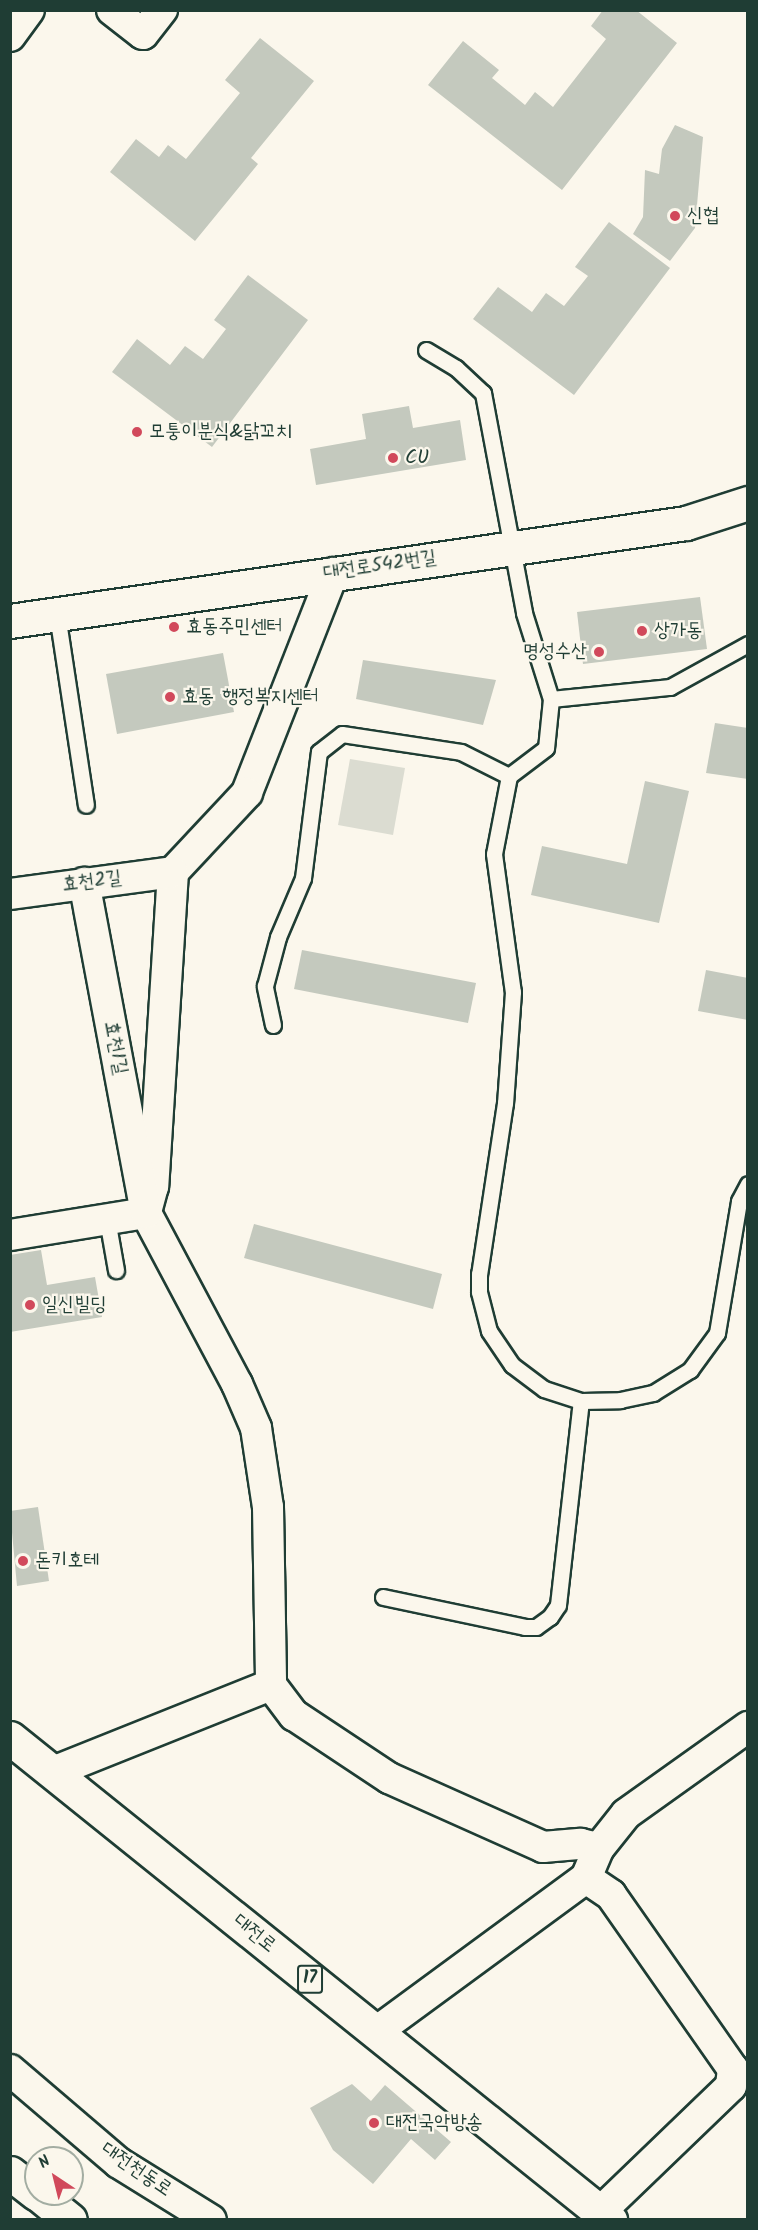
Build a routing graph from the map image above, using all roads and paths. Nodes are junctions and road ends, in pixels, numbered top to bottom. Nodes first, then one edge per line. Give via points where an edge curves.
1 (29, 10) edge
2 (111, 10) edge
3 (162, 10) edge
4 (10, 36) edge
5 (426, 350) dead end
6 (747, 503) edge
7 (514, 547) junction
8 (333, 573) junction
9 (57, 614) junction
10 (10, 621) edge
11 (747, 644) edge
12 (551, 699) junction
13 (509, 776) junction
14 (86, 805) dead end
15 (173, 872) junction
16 (84, 883) junction
17 (10, 894) edge
18 (273, 1025) dead end
19 (747, 1184) edge
20 (146, 1213) junction
21 (107, 1219) junction
22 (10, 1235) edge
23 (116, 1270) dead end
24 (581, 1401) junction
25 (383, 1598) dead end
26 (271, 1685) junction
27 (747, 1727) edge
28 (10, 1738) edge
29 (53, 1772) junction
30 (599, 1848) junction
31 (586, 1878) junction
32 (376, 2032) junction
33 (10, 2070) edge
34 (10, 2173) edge
35 (24, 2183) edge
36 (53, 2206) edge
37 (605, 2216) edge
38 (70, 2220) edge
39 (211, 2220) edge

1 - 4 street
2 - 3 street via 143,34
5 - 7 lane via 456,368 483,393
6 - 7 main road, 대전로542번길 via 686,523
7 - 8 main road, 대전로542번길
7 - 12 lane via 524,613
8 - 9 main road, 대전로542번길
8 - 15 street via 247,793
9 - 10 main road, 대전로542번길
9 - 14 lane
11 - 12 lane via 670,687
12 - 13 lane via 546,748
13 - 18 lane via 461,752 342,734 319,752 303,878 278,937 265,986
13 - 24 lane via 494,854 513,992 505,1103 479,1292 489,1331 512,1365 544,1389
15 - 16 street, 효천2길
15 - 20 street via 153,1186
16 - 17 street, 효천2길
16 - 20 street, 효천1길
19 - 24 lane via 739,1201 717,1333 690,1370 653,1393 620,1400
20 - 21 street
20 - 26 street, 효천1길 via 237,1384 256,1428 268,1507
21 - 22 street
21 - 23 lane
24 - 25 lane via 558,1605 550,1617 536,1627 525,1627
26 - 29 street
26 - 30 street via 294,1715 389,1778 543,1847 581,1844
27 - 30 street via 626,1814
28 - 29 main road, 대전로 / 17
29 - 32 main road, 대전로 / 17
30 - 31 street
31 - 32 street
31 - 37 street via 611,1895 733,2069 731,2086
32 - 37 main road, 대전로 / 17
33 - 39 street, 대전천동로 via 119,2163
34 - 35 main road
36 - 38 main road

